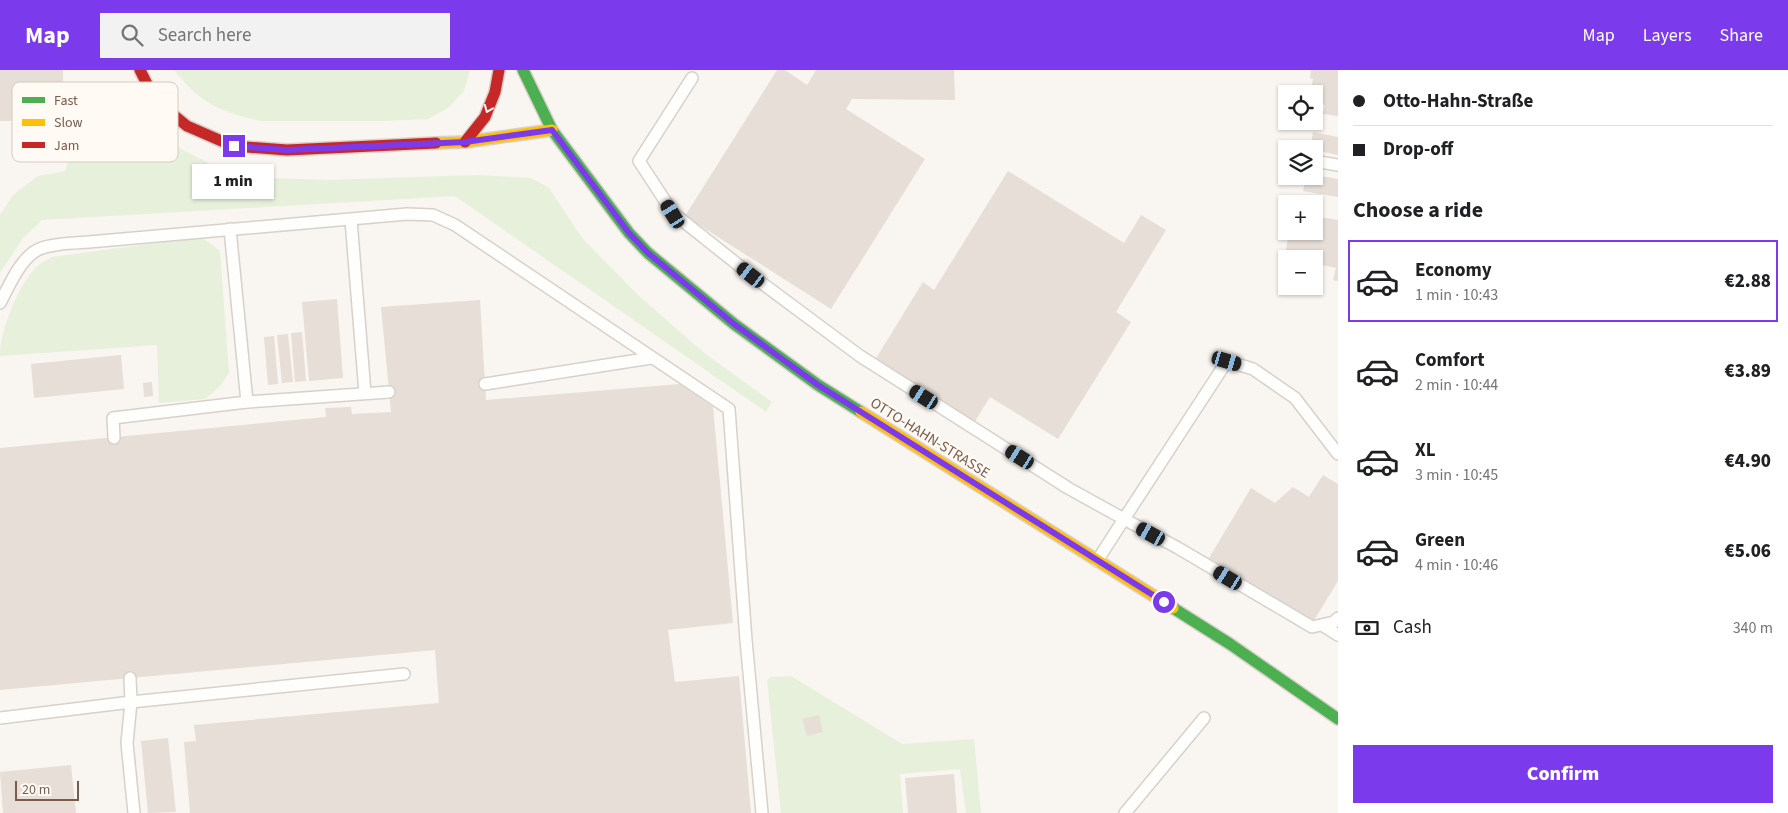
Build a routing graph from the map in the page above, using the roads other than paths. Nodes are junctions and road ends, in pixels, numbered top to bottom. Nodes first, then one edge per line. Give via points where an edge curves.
1 (140, 70) edge
2 (498, 70) edge
3 (523, 70) edge
4 (692, 78) dead end
5 (146, 82) edge
6 (178, 119) edge
7 (552, 130) junction
8 (465, 142) junction
9 (1323, 162) edge
10 (1338, 165) edge
11 (351, 220) junction
12 (230, 230) junction
13 (0, 303) edge
14 (652, 358) junction
15 (485, 384) dead end
16 (390, 392) dead end
17 (365, 393) junction
18 (247, 402) junction
19 (114, 438) dead end
20 (1338, 454) edge
21 (1124, 519) junction
22 (1097, 561) junction
23 (1338, 618) edge
24 (1322, 625) junction
25 (1338, 635) edge
26 (404, 674) dead end
27 (130, 678) dead end
28 (132, 702) junction
29 (0, 718) edge
30 (1204, 718) dead end
31 (1338, 719) edge
32 (134, 813) edge
33 (762, 813) edge
34 (1125, 813) edge

1 - 5 main road
2 -> 8 main road via 495,92 485,117
3 - 7 main road, OTTO-HAHN-STRASSE
4 - 21 lane via 639,161 673,214 860,356 1068,488
6 - 8 main road via 187,126 234,146 287,150
7 - 8 main road
7 - 22 main road, OTTO-HAHN-STRASSE via 629,233 648,253 734,324 818,385
9 - 10 lane
11 - 12 lane
11 - 14 lane via 407,214 433,215 455,225
11 - 17 lane
12 - 13 lane via 40,248 28,256
12 - 18 lane
14 - 15 lane
14 - 33 lane via 728,409
16 - 17 lane
17 - 18 lane
18 - 19 lane via 113,418
20 - 21 lane via 1295,398 1253,369 1227,361
21 - 22 lane
21 - 24 lane via 1312,627
22 - 31 main road, OTTO-HAHN-STRASSE via 1230,644
23 - 24 lane
24 - 25 lane
26 - 28 lane
27 - 28 lane
28 - 29 lane
28 - 32 lane via 127,743
30 - 34 lane

